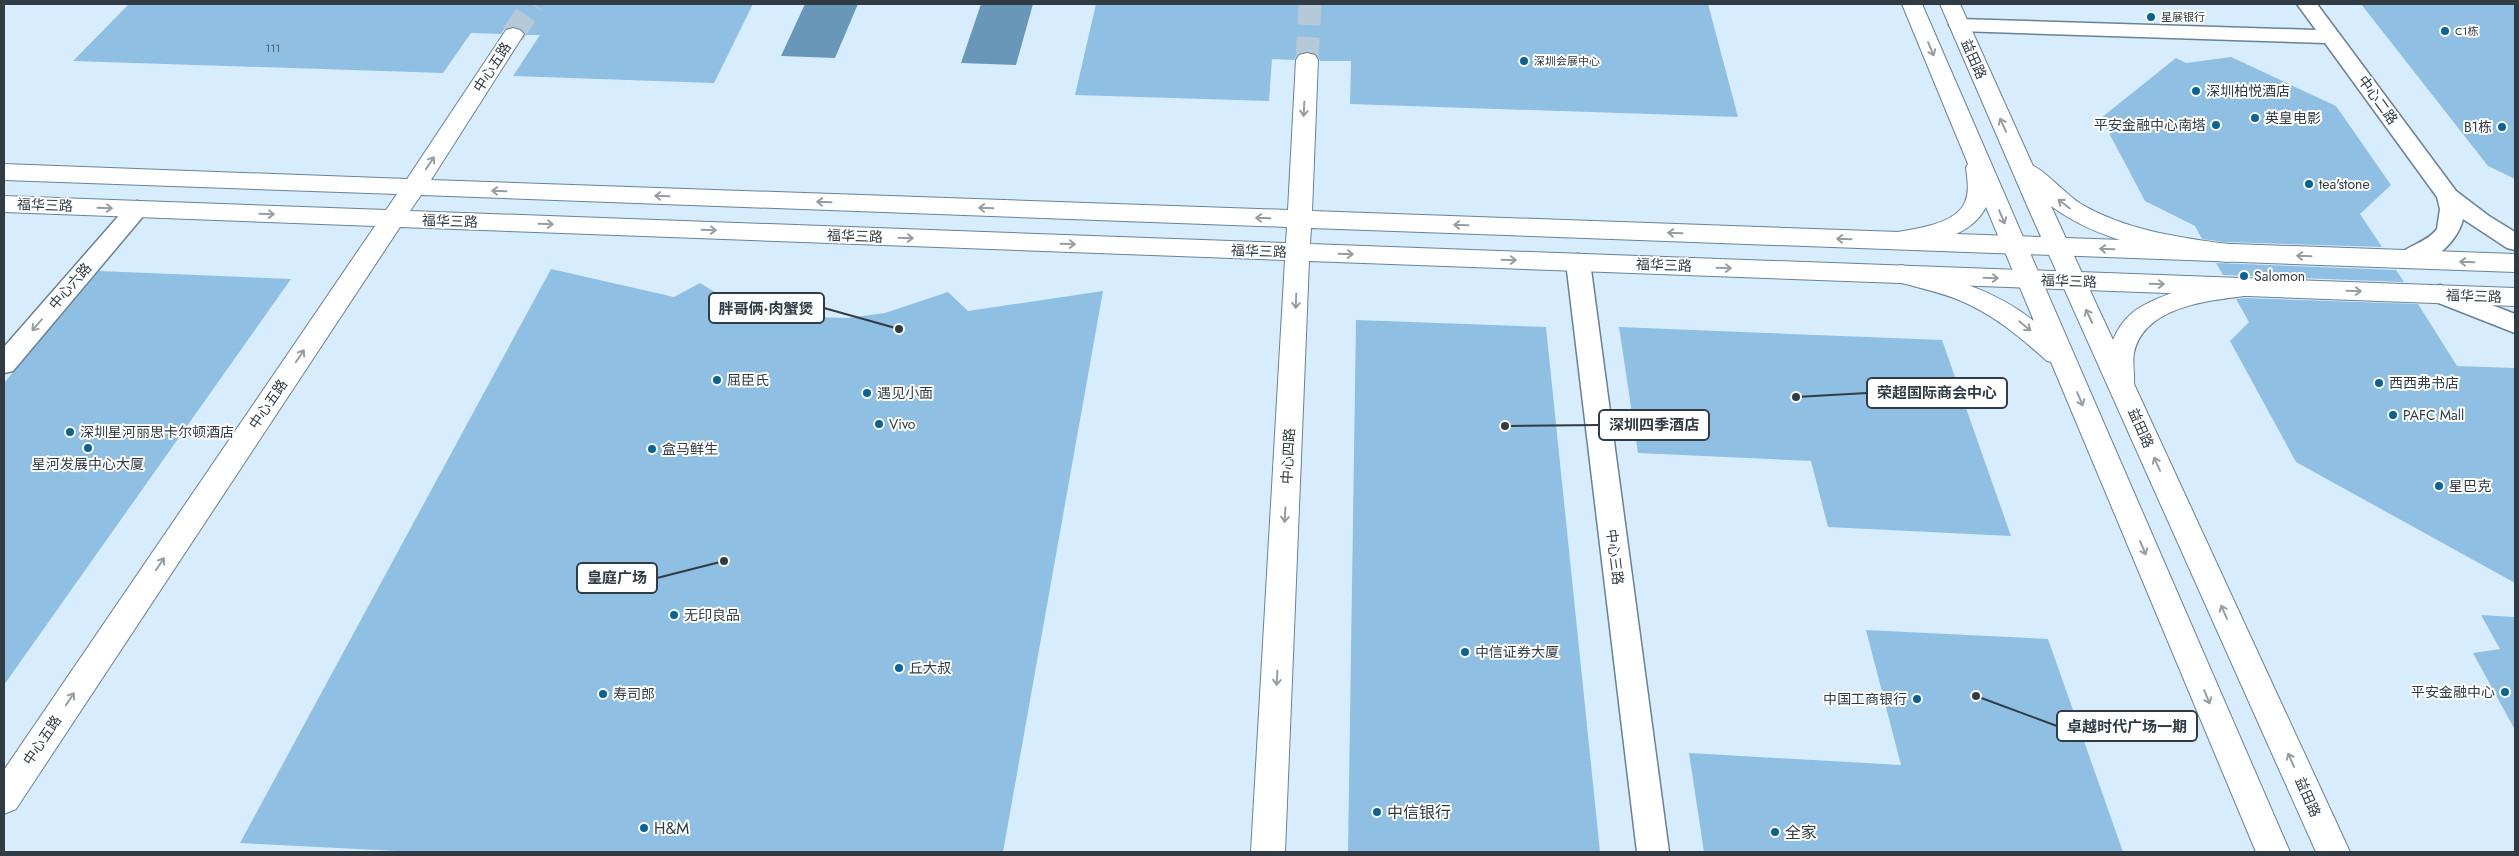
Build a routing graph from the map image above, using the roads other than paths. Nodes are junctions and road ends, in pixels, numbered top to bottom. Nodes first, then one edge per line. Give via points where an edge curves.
1 (1912, 4) edge
2 (1950, 4) edge
3 (2307, 4) edge
4 (1959, 25) junction
5 (513, 34) tunnel mouth
6 (2331, 37) junction
7 (1307, 60) tunnel mouth
8 (1976, 156) junction
9 (2019, 160) junction
10 (4, 172) edge
11 (413, 187) junction
12 (2448, 196) junction
13 (4, 204) edge
14 (137, 209) junction
15 (393, 218) junction
16 (1298, 220) junction
17 (1893, 241) junction
18 (2515, 242) edge
19 (2014, 245) junction
20 (2058, 247) junction
21 (1298, 252) junction
22 (2227, 253) junction
23 (2406, 260) junction
24 (1578, 262) junction
25 (2515, 263) edge
26 (1901, 274) junction
27 (2028, 279) junction
28 (2073, 281) junction
29 (2244, 287) junction
30 (2440, 294) junction
31 (2515, 297) edge
32 (2515, 324) edge
33 (2064, 362) junction
34 (4, 364) edge
35 (2122, 387) junction
36 (4, 798) edge
37 (1268, 852) edge
38 (1653, 852) edge
39 (2273, 852) edge
40 (2333, 852) edge

1 -> 8 street
2 - 4 street, 益田路
3 - 6 street, 中心二路
4 - 6 street
9 -> 4 street, 益田路
11 -> 5 street, 中心五路
6 - 12 street, 中心二路
7 -> 16 street, 中心四路
8 - 17 street via 1980,182 1977,203 1965,218 1928,235
8 -> 19 street
9 - 20 street, 益田路
22 -> 9 street via 2163,243 2108,227 2072,210 2042,188
10 - 11 street
11 - 15 street, 中心五路
16 -> 11 street
12 - 18 street, 中心二路 via 2481,222
12 - 23 street, 中心二路 via 2453,217 2450,230 2438,242
13 -> 14 street, 福华三路
14 -> 15 street, 福华三路
14 -> 34 street, 中心六路
15 -> 21 street, 福华三路
36 -> 15 street, 中心五路
17 -> 16 street
16 - 21 street, 中心四路
17 - 19 street
19 - 20 street
19 - 27 street
22 -> 20 street
20 - 28 street, 益田路
21 -> 24 street, 福华三路
21 -> 37 street, 中心四路
23 -> 22 street
25 -> 23 street
24 -> 26 street, 福华三路
24 - 38 street, 中心三路
26 -> 27 street, 福华三路
26 -> 33 street via 1949,285 2000,308 2028,328
27 - 28 street, 福华三路
27 - 33 street
28 -> 29 street, 福华三路
35 -> 28 street, 益田路
29 -> 30 street, 福华三路
29 - 35 street via 2197,294 2162,306 2143,318 2129,333 2121,353
30 - 31 street, 福华三路
30 - 32 street
33 -> 39 street
40 -> 35 street, 益田路

